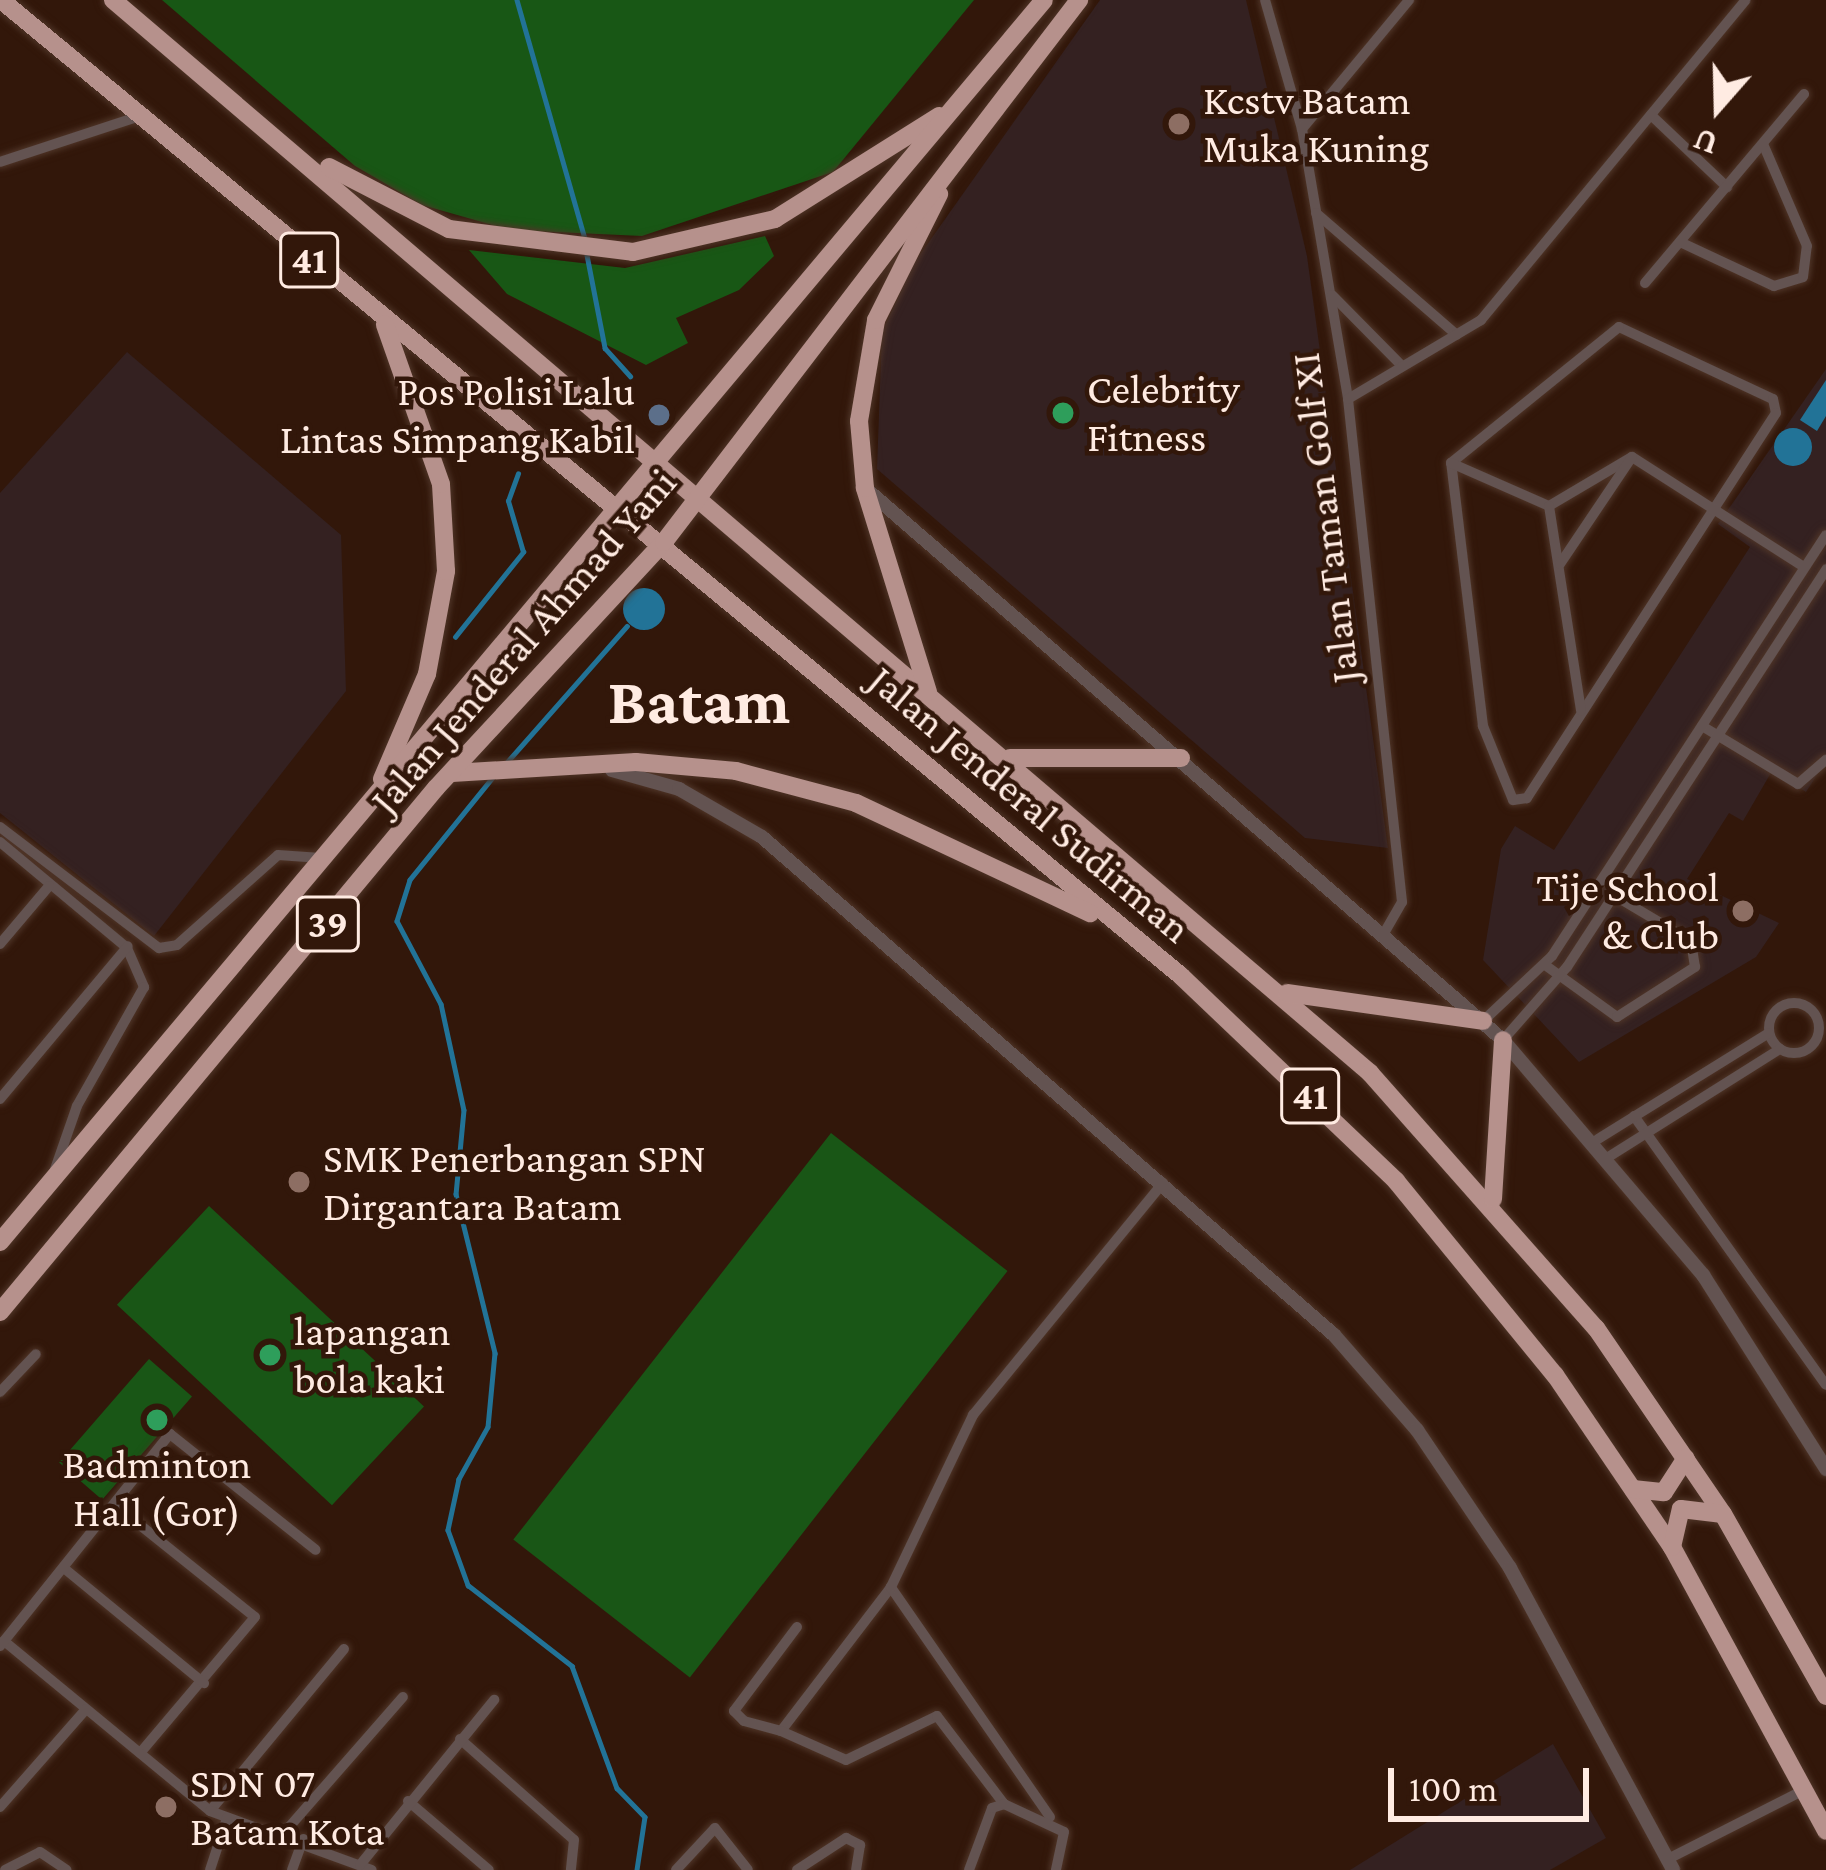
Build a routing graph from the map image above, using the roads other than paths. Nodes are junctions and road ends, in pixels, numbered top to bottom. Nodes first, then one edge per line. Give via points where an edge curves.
1 (1, 0) edge
2 (113, 0) edge
3 (1079, 0) edge
4 (1264, 0) edge
5 (1409, 0) edge
6 (1746, 0) edge
7 (1041, 3) edge
8 (1060, 23) junction
9 (191, 63) junction
10 (1804, 94) dead end
11 (965, 95) junction
12 (992, 108) junction
13 (1651, 115) junction
14 (137, 117) junction
15 (1302, 129) junction
16 (1762, 144) junction
17 (0, 163) edge
18 (1726, 187) junction
19 (1316, 213) junction
20 (1680, 242) junction
21 (1645, 283) dead end
22 (1331, 293) junction
23 (384, 322) junction
24 (1457, 335) junction
25 (1401, 365) junction
26 (1348, 399) junction
27 (1632, 457) junction
28 (658, 464) junction
29 (1451, 464) junction
30 (865, 488) junction
31 (699, 496) junction
32 (1549, 506) junction
33 (1714, 506) junction
34 (626, 509) junction
35 (1826, 535) edge
36 (664, 542) junction
37 (1559, 564) junction
38 (1804, 567) junction
39 (1826, 569) edge
40 (928, 692) junction
41 (1581, 711) junction
42 (1702, 726) junction
43 (1719, 736) junction
44 (1010, 758) junction
45 (1181, 758) junction
46 (1826, 760) edge
47 (408, 763) junction
48 (580, 765) junction
49 (444, 781) junction
50 (369, 805) junction
51 (0, 827) edge
52 (0, 842) edge
53 (321, 858) junction
54 (33, 863) junction
55 (1599, 885) junction
56 (50, 886) junction
57 (1614, 895) junction
58 (1111, 922) junction
59 (1385, 931) junction
60 (137, 934) junction
61 (0, 944) edge
62 (127, 948) junction
63 (1545, 965) junction
64 (1557, 979) junction
65 (1288, 992) junction
66 (1821, 1017) edge
67 (1483, 1021) junction
68 (1769, 1033) junction
69 (1822, 1034) edge
70 (1503, 1040) junction
71 (1780, 1049) junction
72 (0, 1099) edge
73 (1634, 1116) junction
74 (1646, 1132) junction
75 (1598, 1139) junction
76 (1610, 1156) junction
77 (1165, 1180) junction
78 (52, 1181) junction
79 (1493, 1199) junction
80 (0, 1242) edge
81 (0, 1312) edge
82 (36, 1354) dead end
83 (1826, 1385) edge
84 (0, 1392) edge
85 (1686, 1458) junction
86 (1826, 1469) edge
87 (1633, 1489) junction
88 (115, 1505) junction
89 (1723, 1514) junction
90 (1672, 1547) junction
91 (316, 1550) dead end
92 (65, 1569) junction
93 (891, 1587) junction
94 (797, 1627) dead end
95 (2, 1644) edge
96 (344, 1649) dead end
97 (204, 1683) junction
98 (1826, 1696) edge
99 (403, 1697) dead end
100 (494, 1700) dead end
101 (86, 1709) junction
102 (781, 1731) junction
103 (460, 1739) junction
104 (140, 1754) junction
105 (1804, 1790) junction
106 (408, 1801) junction
107 (1004, 1804) junction
108 (0, 1808) edge
109 (210, 1811) junction
110 (1050, 1817) junction
111 (227, 1818) junction
112 (1826, 1831) edge
113 (283, 1834) junction
114 (303, 1839) junction
115 (1670, 1864) edge
116 (4, 1865) edge
117 (368, 1868) edge
118 (67, 1870) edge
119 (211, 1870) edge
120 (292, 1870) edge
121 (489, 1870) edge
122 (571, 1870) edge
123 (676, 1870) edge
124 (748, 1870) edge
125 (797, 1870) edge
126 (856, 1870) edge
127 (969, 1870) edge
128 (1056, 1870) edge

1 - 14 highway, Jalan Jenderal Sudirman / 41
2 - 9 highway, Jalan Jenderal Sudirman / 41
3 - 8 highway, Jalan Jenderal Ahmad Yani / 39
4 - 15 street, Jalan Taman Golf XI
5 - 15 street
6 - 13 street
7 - 8 highway
7 - 11 highway, Jalan Jenderal Ahmad Yani / 39
8 - 12 highway, Jalan Jenderal Ahmad Yani / 39
9 - 11 highway via 380,200 449,229 601,253 695,244 776,219 879,163
9 - 28 highway, Jalan Jenderal Sudirman / 41
10 - 16 street
11 - 28 highway, Jalan Jenderal Ahmad Yani / 39
12 - 30 highway via 876,320 859,421
12 - 31 highway, Jalan Jenderal Ahmad Yani / 39
13 - 18 street
13 - 24 street
14 - 17 street
14 - 23 highway, Jalan Jenderal Sudirman / 41
15 - 19 street, Jalan Taman Golf XI
16 - 18 street
16 - 20 street via 1810,256 1803,277 1774,286
18 - 20 street
19 - 22 street, Jalan Taman Golf XI
19 - 24 street
20 - 21 street
22 - 25 street
22 - 26 street, Jalan Taman Golf XI
23 - 34 highway, Jalan Jenderal Sudirman / 41
23 - 50 highway via 441,484 446,572 427,674
24 - 25 street
25 - 26 street
26 - 59 street, Jalan Taman Golf XI via 1402,902
27 - 32 street
27 - 33 street
27 - 37 street
28 - 31 highway, Jalan Jenderal Sudirman / 41
28 - 34 highway, Jalan Jenderal Ahmad Yani / 39
29 - 32 street
29 - 33 street via 1619,327 1773,399 1772,428
29 - 41 street via 1483,726 1505,795 1527,798
30 - 40 highway
30 - 45 street
31 - 36 highway, Jalan Jenderal Ahmad Yani / 39
31 - 40 highway, Jalan Jenderal Sudirman / 41
32 - 37 street
33 - 38 street
33 - 41 street
34 - 36 highway, Jalan Jenderal Sudirman / 41
34 - 47 highway, Jalan Jenderal Ahmad Yani / 39
35 - 38 street
36 - 49 highway, Jalan Jenderal Ahmad Yani / 39
36 - 58 highway, Jalan Jenderal Sudirman / 41
37 - 41 street
38 - 42 street
39 - 43 street
40 - 44 highway, Jalan Jenderal Sudirman / 41
42 - 43 street
42 - 55 street
43 - 46 street via 1798,784
43 - 57 street
44 - 45 highway
44 - 65 highway, Jalan Jenderal Sudirman / 41
45 - 59 street
47 - 49 highway
47 - 50 highway, Jalan Jenderal Ahmad Yani / 39
48 - 49 highway via 497,767
48 - 58 highway via 674,764 799,786
48 - 77 street via 679,789 762,837
49 - 81 highway, Jalan Jenderal Ahmad Yani / 39
50 - 53 highway, Jalan Jenderal Ahmad Yani / 39
51 - 54 street
52 - 54 street
53 - 60 street via 278,855 177,945
53 - 78 highway, Jalan Jenderal Ahmad Yani / 39
54 - 56 street
54 - 60 street
55 - 57 street
55 - 63 street
56 - 61 street
56 - 62 street
57 - 64 street
57 - 64 street via 1691,941 1695,967 1617,1017
58 - 87 highway, Jalan Jenderal Sudirman / 41 via 1256,1042 1396,1181
59 - 67 street
60 - 62 street
62 - 72 street
62 - 78 street via 143,998 77,1106
63 - 64 street
63 - 67 street
64 - 70 street
65 - 67 highway
65 - 79 highway, Jalan Jenderal Sudirman / 41
66 - 68 street via 1789,1003
66 - 69 street
67 - 70 street
68 - 71 street
68 - 73 street
69 - 71 street via 1803,1051
70 - 75 street
70 - 79 highway
71 - 74 street
73 - 74 street
73 - 75 street
74 - 76 street
74 - 83 street
75 - 76 street
76 - 86 street via 1703,1275
77 - 93 street via 973,1415
77 - 115 street via 1334,1335 1429,1445 1549,1635
78 - 80 highway, Jalan Jenderal Ahmad Yani / 39
79 - 85 highway, Jalan Jenderal Sudirman / 41
82 - 84 street
85 - 87 highway via 1664,1492
85 - 89 highway, Jalan Jenderal Sudirman / 41
87 - 90 highway, Jalan Jenderal Sudirman / 41
88 - 91 street via 174,1434
88 - 92 street
88 - 97 street via 251,1609 249,1632
89 - 90 highway via 1681,1509
89 - 98 highway, Jalan Jenderal Sudirman / 41
90 - 105 highway, Jalan Jenderal Sudirman / 41
92 - 95 street
92 - 97 street
93 - 102 street
93 - 110 street
94 - 102 street via 734,1712
95 - 101 street
96 - 109 street
97 - 104 street
99 - 113 street
100 - 103 street
101 - 104 street
101 - 108 street
102 - 107 street via 846,1760 937,1716
103 - 106 street
103 - 122 street via 574,1840
104 - 109 street
105 - 112 highway, Jalan Jenderal Sudirman / 41
105 - 115 street
106 - 117 street
106 - 121 street
107 - 110 street
107 - 127 street via 992,1808
109 - 111 street
110 - 128 street via 1064,1832
111 - 113 street
111 - 119 street
113 - 114 street
114 - 117 street
114 - 120 street
116 - 118 street via 40,1852
123 - 124 street via 715,1828
125 - 126 street via 846,1838 860,1845

